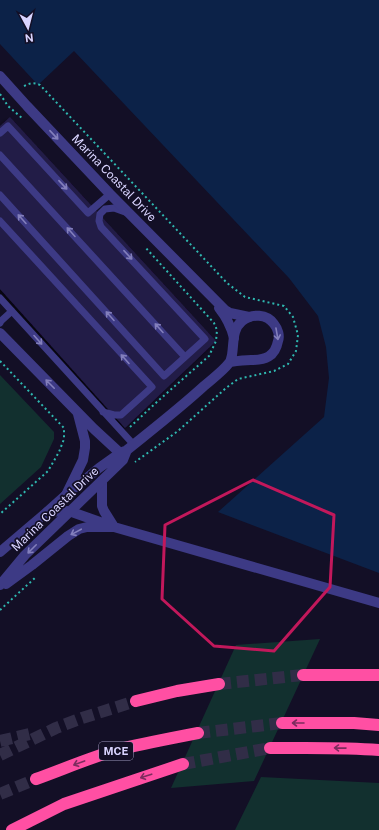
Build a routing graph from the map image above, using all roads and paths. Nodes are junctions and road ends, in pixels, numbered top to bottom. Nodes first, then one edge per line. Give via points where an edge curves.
1 (2, 79) edge
2 (15, 93) junction
3 (0, 133) edge
4 (0, 155) edge
5 (110, 194) junction
6 (0, 195) edge
7 (129, 213) junction
8 (0, 221) edge
9 (205, 289) junction
10 (0, 298) edge
11 (12, 311) junction
12 (249, 316) junction
13 (0, 323) edge
14 (0, 333) edge
15 (234, 338) junction
16 (185, 357) junction
17 (0, 361) edge
18 (230, 362) junction
19 (78, 412) junction
20 (103, 412) junction
21 (127, 449) junction
22 (135, 462) dead end
23 (102, 481) junction
24 (66, 495) junction
25 (69, 511) junction
26 (47, 512) junction
27 (0, 514) edge
28 (114, 527) junction
29 (0, 552) edge
30 (0, 586) edge
31 (379, 603) edge
32 (303, 675) tunnel mouth
33 (379, 675) edge
34 (219, 684) tunnel mouth
35 (136, 701) tunnel mouth
36 (282, 723) tunnel mouth
37 (379, 725) edge
38 (198, 733) tunnel mouth
39 (270, 748) tunnel mouth
40 (379, 750) edge
41 (183, 764) tunnel mouth
42 (36, 779) tunnel mouth
43 (12, 830) edge

1 - 2 street, Marina Coastal Drive
2 -> 5 street, Marina Coastal Drive
2 - 22 path via 28,84 40,85 227,283 245,297 284,306 293,317 298,335 296,350 288,364 274,372 238,379 178,431
3 -> 5 lane via 8,126 88,213
16 -> 4 lane
5 - 7 street, Marina Coastal Drive
16 -> 6 lane via 164,376
7 - 9 street, Marina Coastal Drive
7 -> 16 lane via 114,208 105,210 100,214 101,227 205,339
20 -> 8 lane via 121,415 152,387
9 - 12 street, Marina Coastal Drive via 230,313
9 - 15 street, Marina Coastal Drive via 228,320
10 - 11 lane
11 - 13 lane
11 -> 20 lane
12 - 15 street, Marina Coastal Drive via 238,325
12 -> 18 street, Marina Coastal Drive via 263,316 274,324 278,331 277,347 266,358
19 -> 14 street
15 - 18 street, Marina Coastal Drive
17 - 27 path via 64,428 64,439 48,471
18 - 21 street, Marina Coastal Drive via 180,407
19 - 21 street via 94,428
19 - 24 street, Marina Coastal Drive via 85,448 83,460
20 - 21 lane
21 - 23 street, Marina Coastal Drive via 124,460
21 - 24 street, Marina Coastal Drive
23 - 25 street, Marina Coastal Drive
23 - 28 street via 102,506
24 - 26 street, Marina Coastal Drive
25 - 26 street
25 - 28 street
25 -> 30 street, Marina Coastal Drive via 25,555
26 - 29 street, Marina Coastal Drive
28 -> 30 street via 79,529
28 - 31 street
32 - 33 highway
34 - 35 highway
37 -> 36 highway
38 -> 42 highway, MCE via 118,750
40 -> 39 highway
41 -> 43 highway via 64,804

